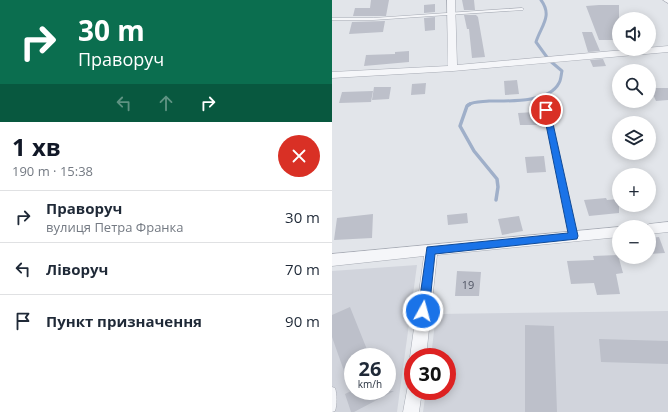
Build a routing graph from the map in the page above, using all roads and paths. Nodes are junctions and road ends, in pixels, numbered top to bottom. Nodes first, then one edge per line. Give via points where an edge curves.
1 (451, 0) edge
2 (522, 9) dead end
3 (452, 14) junction
4 (332, 19) edge
5 (667, 51) edge
6 (453, 68) junction
7 (332, 75) edge
8 (546, 110) dead end
9 (668, 227) edge
10 (656, 228) edge
11 (612, 233) edge
12 (573, 236) junction
13 (431, 250) junction
14 (332, 260) edge
15 (419, 348) edge
16 (332, 391) edge
17 (413, 400) edge
18 (332, 408) edge
19 (411, 412) edge

1 - 3 street
2 - 3 lane
3 - 4 lane
3 - 6 street
5 - 6 street
6 - 7 street
8 - 12 lane
9 - 10 street
11 - 12 street
12 - 13 street
13 - 14 street
13 - 15 street
16 - 18 lane
17 - 19 street

